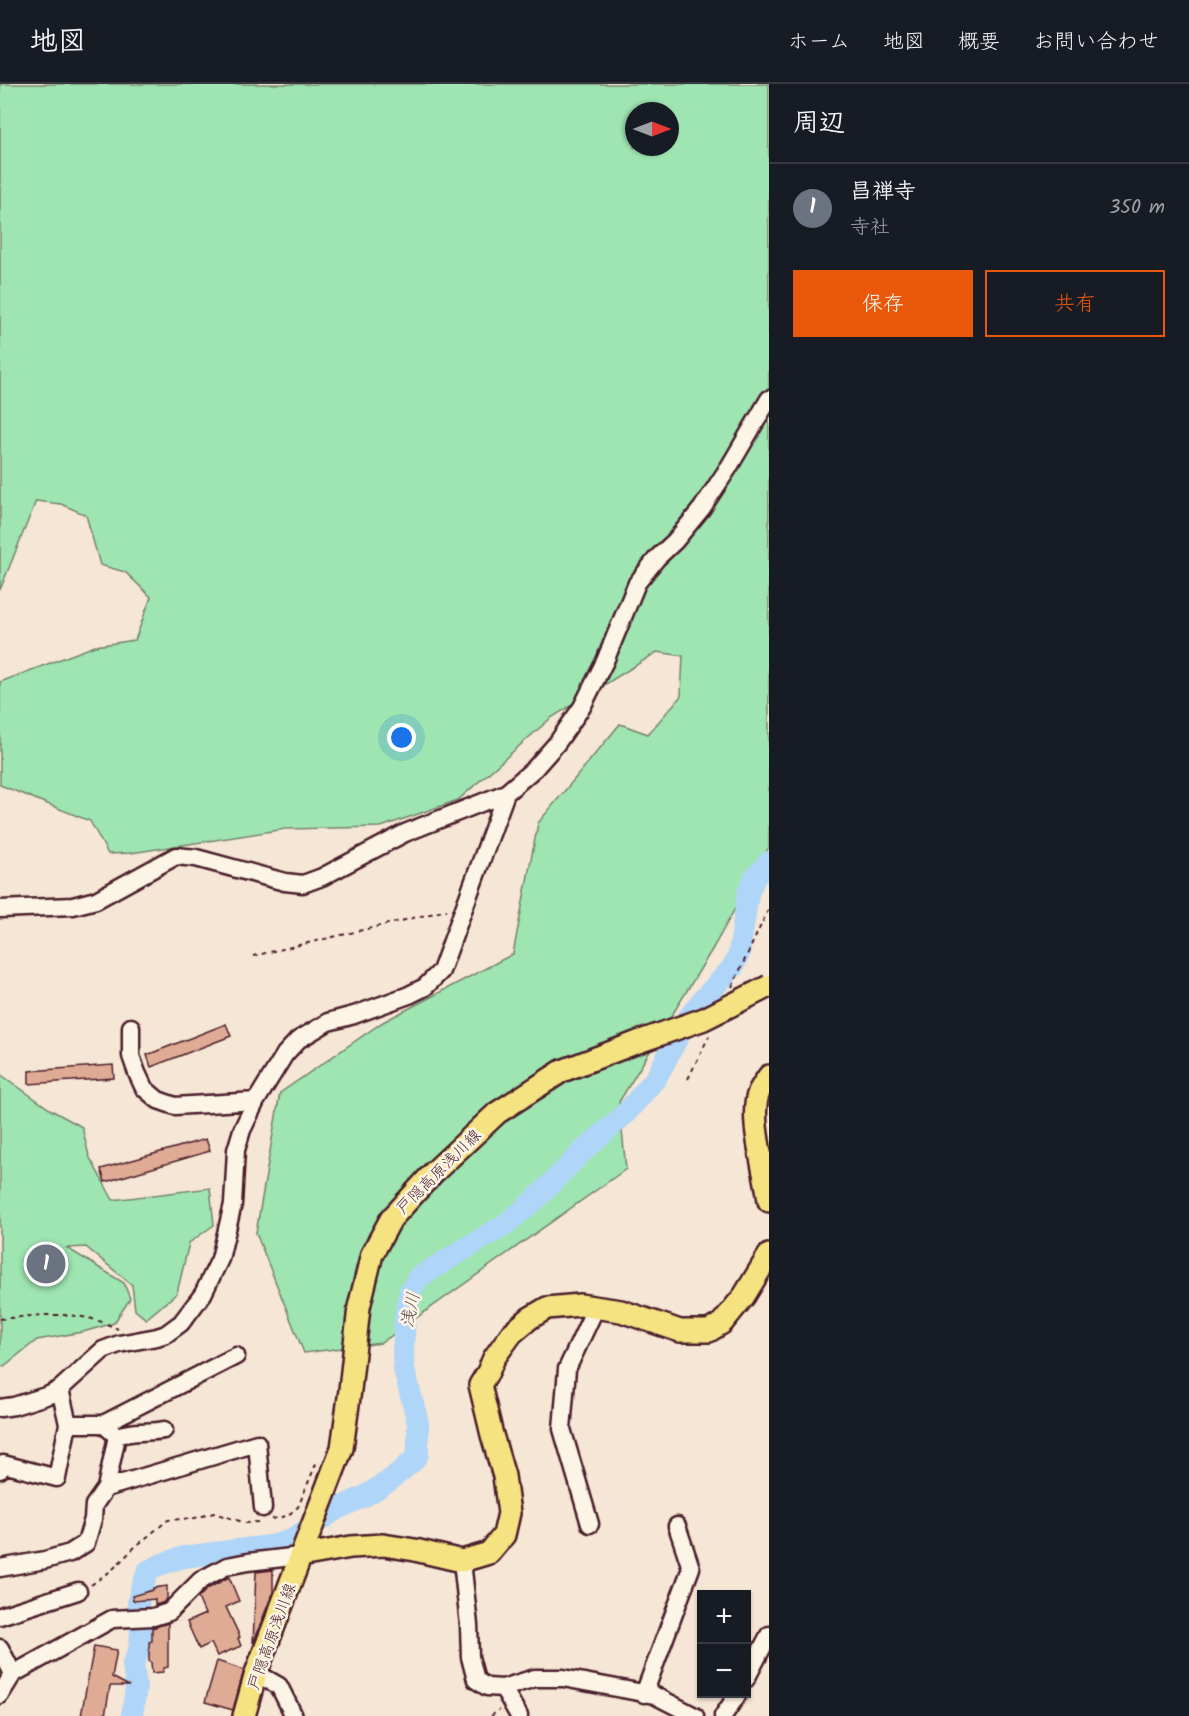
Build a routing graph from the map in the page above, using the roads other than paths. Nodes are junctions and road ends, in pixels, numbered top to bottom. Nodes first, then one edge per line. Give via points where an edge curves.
1 (769, 399) edge
2 (506, 793) junction
3 (0, 909) edge
4 (769, 986) edge
5 (131, 1027) dead end
6 (769, 1076) edge
7 (256, 1101) junction
8 (769, 1201) edge
9 (769, 1255) edge
10 (596, 1307) junction
11 (236, 1356) dead end
12 (60, 1389) junction
13 (0, 1408) edge
14 (68, 1424) junction
15 (103, 1424) junction
16 (164, 1430) dead end
17 (117, 1436) junction
18 (0, 1470) edge
19 (106, 1488) junction
20 (263, 1508) dead end
21 (590, 1524) dead end
22 (678, 1526) dead end
23 (303, 1551) junction
24 (462, 1562) junction
25 (0, 1568) edge
26 (78, 1591) road end
27 (0, 1616) edge
28 (769, 1635) edge
29 (0, 1648) edge
30 (751, 1671) edge
31 (256, 1673) junction
32 (13, 1674) junction
33 (503, 1688) junction
34 (644, 1694) junction
35 (0, 1695) edge
36 (735, 1698) edge
37 (244, 1716) edge
38 (294, 1716) edge
39 (519, 1716) edge
40 (695, 1716) edge
41 (723, 1716) edge

1 - 2 street via 702,508 637,583 582,707 535,768
2 - 3 street via 405,833 303,884 176,856 96,900 73,906
2 - 7 street via 441,971 425,987 409,995 328,1022 298,1040
4 - 23 main road, 戸隠高原浅川線, bridge via 704,1019 562,1071 497,1113 391,1219 372,1254 359,1307 342,1448
5 - 7 street via 131,1056 137,1073 144,1088 158,1100 175,1106
6 - 8 main road via 758,1093 756,1113
7 - 12 street via 236,1150 232,1204 220,1259 202,1294 181,1323 166,1334 103,1350
9 - 10 main road via 737,1305 709,1331 680,1331 621,1311
10 - 21 street via 567,1369 562,1429
10 - 24 main road via 547,1308 512,1333 494,1358 480,1385 504,1476 509,1513 504,1535 489,1553
11 - 15 street
12 - 13 street
12 - 14 street
14 - 15 street
14 - 18 street via 57,1478 3,1464
15 - 17 street
16 - 17 street
17 - 19 street
19 - 20 street via 257,1443
19 - 25 street via 94,1505 86,1543 70,1553
22 - 34 street via 691,1568
23 - 24 main road via 383,1545
23 - 31 main road, 戸隠高原浅川線
23 - 32 street via 227,1566 201,1580 169,1612 153,1617 112,1618
24 - 33 street via 470,1657 476,1680 487,1688
26 - 27 street
28 - 30 street
29 - 32 street
31 - 37 main road, 戸隠高原浅川線
31 - 38 street via 279,1686
32 - 35 street
33 - 34 street via 535,1678 564,1678
33 - 39 street
34 - 40 street via 654,1695
36 - 41 street

